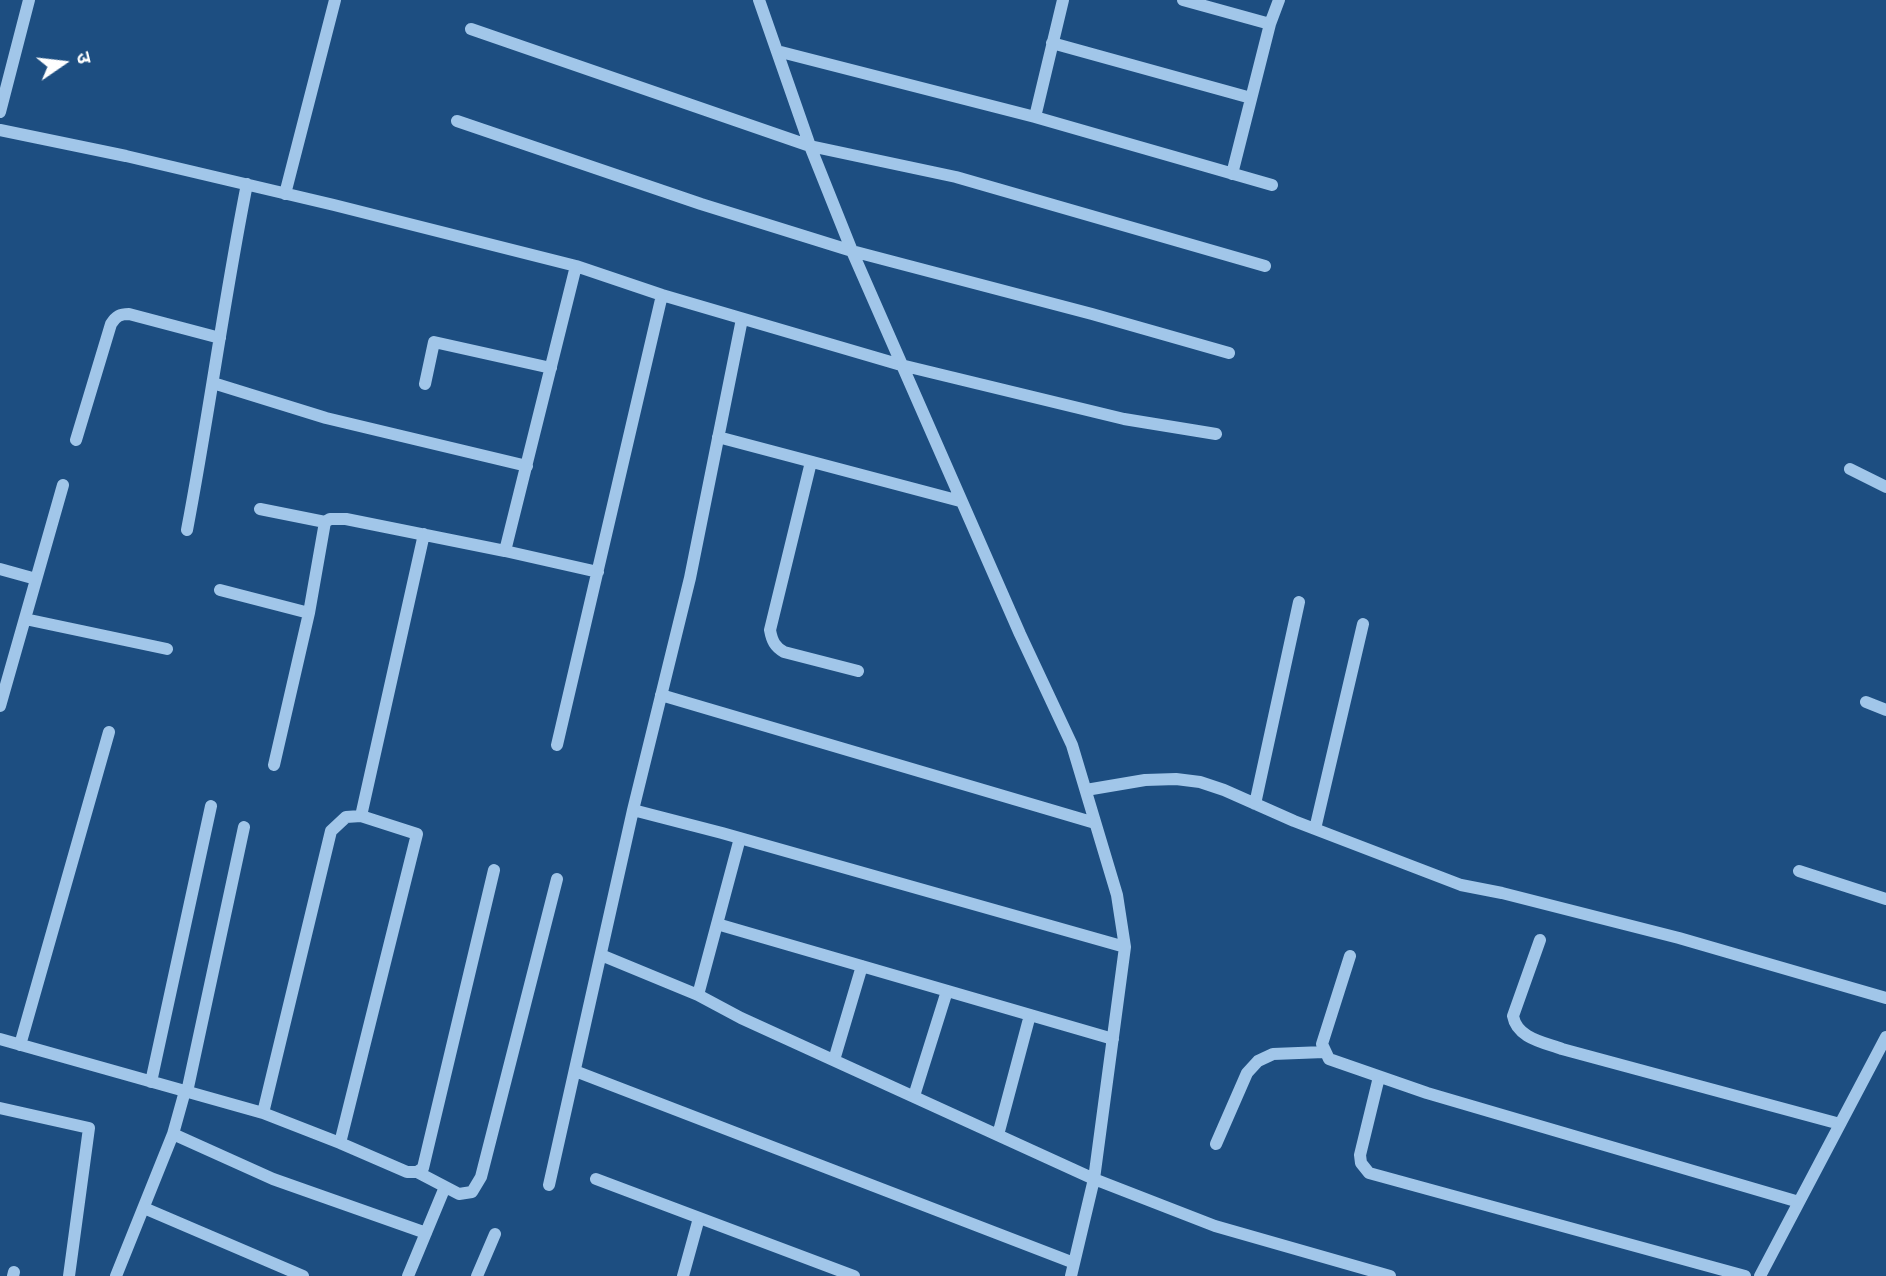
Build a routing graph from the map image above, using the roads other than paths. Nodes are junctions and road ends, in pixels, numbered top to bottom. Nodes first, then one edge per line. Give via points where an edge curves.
1 (29, 0) edge
2 (335, 0) edge
3 (759, 0) edge
4 (1063, 0) edge
5 (1183, 0) edge
6 (1279, 0) edge
7 (1270, 24) junction
8 (471, 29) dead end
9 (1052, 43) junction
10 (777, 51) junction
11 (1251, 98) junction
12 (0, 112) edge
13 (1035, 117) junction
14 (457, 121) dead end
15 (0, 130) edge
16 (810, 146) junction
17 (1232, 174) junction
18 (247, 184) junction
19 (1272, 185) dead end
20 (285, 194) junction
21 (852, 251) junction
22 (576, 266) junction
23 (1265, 267) dead end
24 (662, 295) junction
25 (742, 319) junction
26 (220, 338) junction
27 (1229, 354) dead end
28 (901, 365) junction
29 (551, 368) junction
30 (214, 383) junction
31 (425, 384) dead end
32 (1216, 434) dead end
33 (718, 438) junction
34 (76, 440) dead end
35 (811, 462) junction
36 (527, 466) junction
37 (1850, 468) dead end
38 (63, 485) dead end
39 (1886, 487) edge
40 (960, 501) junction
41 (260, 509) dead end
42 (325, 522) junction
43 (187, 530) dead end
44 (424, 534) junction
45 (505, 551) junction
46 (0, 569) edge
47 (598, 572) junction
48 (36, 579) junction
49 (220, 590) dead end
50 (1299, 602) dead end
51 (309, 613) junction
52 (25, 619) junction
53 (1363, 624) dead end
54 (167, 649) dead end
55 (858, 671) dead end
56 (661, 695) junction
57 (1866, 702) dead end
58 (0, 706) edge
59 (1886, 710) edge
60 (109, 732) dead end
61 (557, 745) dead end
62 (274, 765) dead end
63 (1086, 790) junction
64 (1255, 804) junction
65 (211, 806) dead end
66 (633, 810) junction
67 (360, 816) junction
68 (1096, 824) junction
69 (244, 827) dead end
70 (1315, 829) junction
71 (740, 838) junction
72 (494, 870) dead end
73 (1800, 871) dead end
74 (557, 879) dead end
75 (1886, 899) edge
76 (717, 924) junction
77 (1540, 940) dead end
78 (1125, 947) junction
79 (601, 955) junction
80 (1350, 956) dead end
81 (862, 966) junction
82 (947, 991) junction
83 (698, 995) junction
84 (1886, 999) edge
85 (1030, 1015) junction
86 (1886, 1037) edge
87 (1113, 1039) junction
88 (0, 1040) edge
89 (20, 1045) junction
90 (1324, 1052) junction
91 (834, 1060) junction
92 (575, 1071) junction
93 (1379, 1077) junction
94 (151, 1082) junction
95 (186, 1092) junction
96 (914, 1096) junction
97 (0, 1108) edge
98 (263, 1113) junction
99 (1840, 1124) junction
100 (173, 1134) junction
101 (998, 1135) junction
102 (341, 1143) junction
103 (1216, 1144) dead end
104 (417, 1172) junction
105 (1094, 1179) junction
106 (596, 1180) dead end
107 (549, 1185) dead end
108 (445, 1187) junction
109 (1799, 1202) junction
110 (144, 1208) junction
111 (699, 1218) junction
112 (426, 1233) junction
113 (495, 1234) dead end
114 (1072, 1269) edge
115 (69, 1276) edge
116 (116, 1276) edge
117 (303, 1276) edge
118 (408, 1276) edge
119 (477, 1276) edge
120 (683, 1276) edge
121 (855, 1276) edge
122 (1390, 1276) edge
123 (1745, 1276) edge
124 (1760, 1276) edge

1 - 12 street
2 - 20 street
3 - 10 street
4 - 9 street
5 - 7 street
6 - 7 street
7 - 11 street
8 - 16 street
9 - 11 street
9 - 13 street
10 - 13 street
10 - 16 street
11 - 17 street
13 - 17 street
14 - 21 street
15 - 18 street
16 - 21 street
16 - 23 street via 956,177
17 - 19 street
18 - 20 street
18 - 26 street
20 - 22 street
21 - 27 street
21 - 28 street
22 - 24 street
22 - 29 street
24 - 25 street
24 - 47 street
25 - 28 street
25 - 33 street
26 - 30 street
26 - 34 street via 129,314 116,317
28 - 32 street via 1124,419
28 - 40 street
29 - 31 street via 435,342
29 - 36 street
30 - 36 street via 326,418
30 - 43 street
33 - 35 street
33 - 56 street
35 - 40 street
35 - 55 street via 771,637 784,652
36 - 45 street
37 - 39 street
38 - 48 street
40 - 63 street via 1072,746
41 - 42 street
42 - 44 street via 346,519
42 - 51 street
44 - 45 street
44 - 67 street
45 - 47 street
46 - 48 street
47 - 61 street
48 - 52 street
49 - 51 street
50 - 64 street
51 - 62 street
52 - 54 street
52 - 58 street
53 - 70 street
56 - 66 street
56 - 68 street
57 - 59 street
60 - 89 street
63 - 64 street via 1176,779 1200,782
63 - 68 street
64 - 70 street
65 - 94 street
66 - 71 street
66 - 79 street
67 - 98 street via 346,817 331,831
67 - 102 street via 417,834
68 - 78 street via 1117,895
69 - 95 street
70 - 84 street via 1461,886 1679,938
71 - 76 street
71 - 78 street
72 - 104 street via 423,1168
73 - 75 street
74 - 108 street via 481,1177 472,1192 459,1194
76 - 81 street
76 - 83 street
77 - 99 street via 1513,1016 1522,1034 1562,1049
78 - 87 street
79 - 83 street
79 - 92 street
80 - 90 street via 1322,1044
81 - 82 street
81 - 91 street
82 - 85 street
82 - 96 street
83 - 91 street
85 - 87 street
85 - 101 street
86 - 99 street
87 - 105 street
88 - 89 street
89 - 94 street
90 - 93 street via 1329,1059
90 - 103 street via 1273,1055 1258,1061 1247,1073
91 - 96 street
92 - 107 street
92 - 114 street
93 - 109 street
93 - 123 street via 1360,1155 1369,1173
94 - 95 street
95 - 98 street
95 - 100 street
96 - 101 street
97 - 115 street via 89,1128
98 - 102 street
99 - 109 street
100 - 110 street
100 - 112 street via 273,1179
101 - 105 street
102 - 104 street via 407,1172
104 - 108 street
105 - 114 street
105 - 122 street via 1215,1226
106 - 111 street
108 - 112 street
109 - 124 street
110 - 116 street
110 - 117 street
111 - 120 street
111 - 121 street
112 - 118 street
113 - 119 street

